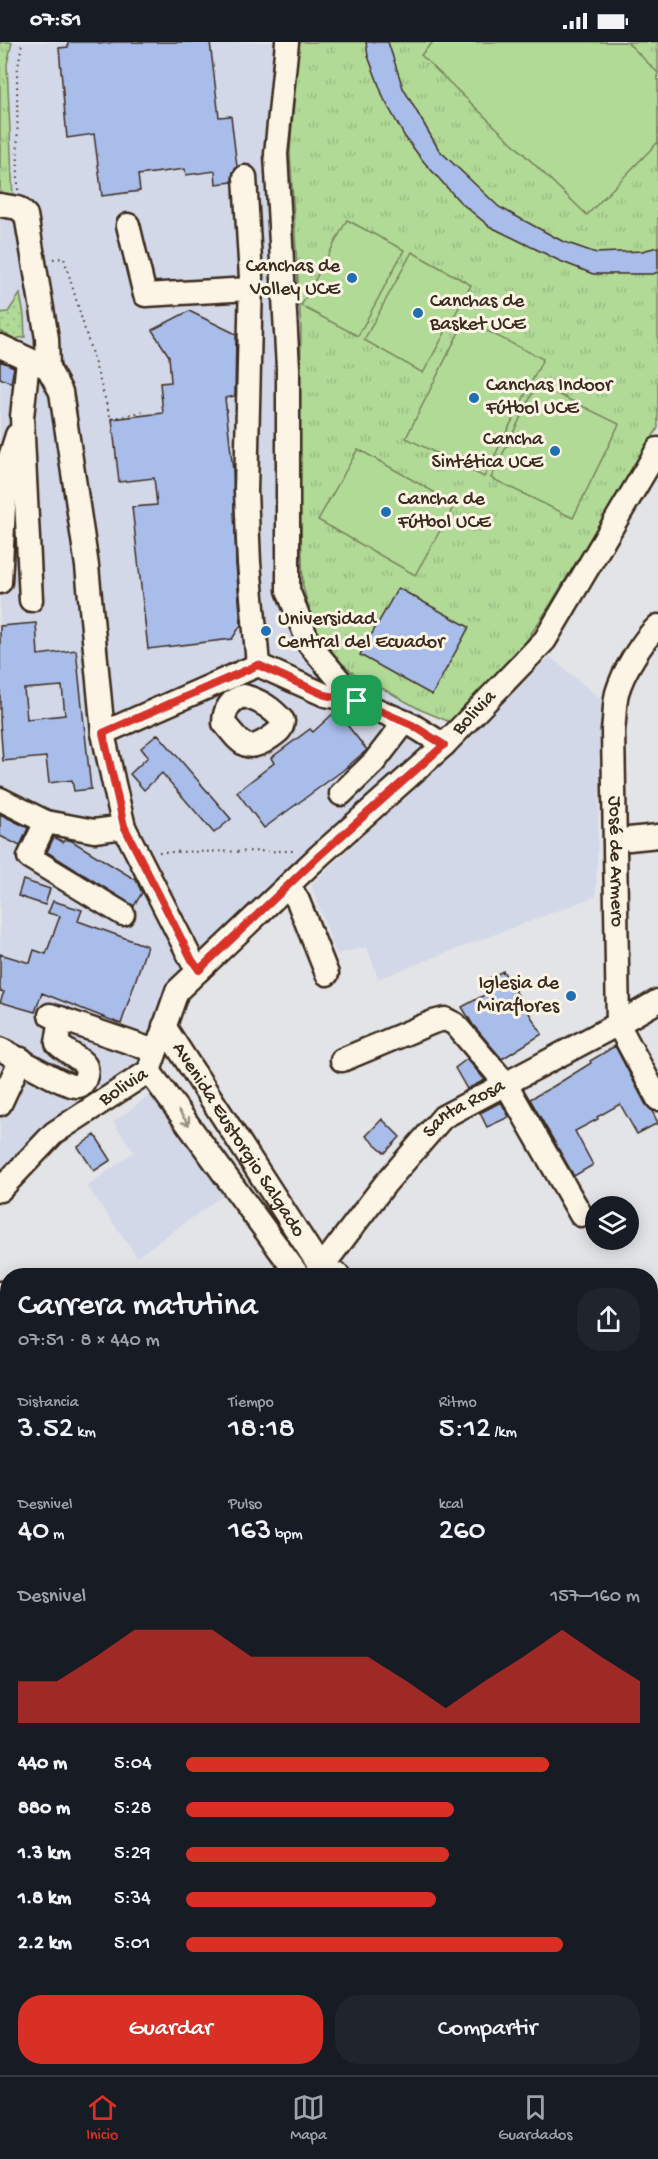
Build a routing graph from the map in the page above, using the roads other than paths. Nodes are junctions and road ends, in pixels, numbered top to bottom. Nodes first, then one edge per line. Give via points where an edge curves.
1 (287, 42) edge
2 (245, 177) dead end
3 (9, 207) edge
4 (128, 225) dead end
5 (250, 289) junction
6 (0, 346) edge
7 (38, 364) junction
8 (22, 417) junction
9 (658, 449) edge
10 (0, 582) edge
11 (31, 600) dead end
12 (658, 626) edge
13 (258, 665) junction
14 (222, 680) junction
15 (238, 697) dead end
16 (357, 701) junction
17 (405, 722) junction
18 (103, 733) junction
19 (444, 745) junction
20 (341, 794) dead end
21 (0, 799) edge
22 (46, 822) junction
23 (124, 826) junction
24 (658, 837) edge
25 (629, 839) dead end
26 (289, 886) junction
27 (123, 914) dead end
28 (199, 970) junction
29 (327, 975) dead end
30 (658, 1000) edge
31 (618, 1024) junction
32 (164, 1026) junction
33 (0, 1049) edge
34 (21, 1059) junction
35 (342, 1060) dead end
36 (152, 1061) junction
37 (506, 1084) junction
38 (658, 1100) edge
39 (0, 1104) edge
40 (0, 1190) edge
41 (580, 1215) dead end
42 (293, 1268) edge
43 (323, 1268) edge
44 (329, 1268) edge

1 - 16 street via 276,154 288,368 288,590 309,644
2 - 5 street
3 - 7 street via 26,215 47,338
4 - 5 street via 146,295
5 - 13 street via 246,491
6 - 7 street
7 - 8 street
7 - 18 street via 61,392 87,566
8 - 10 street via 6,470
8 - 11 street
9 - 19 street, Bolivia via 544,640
12 - 31 street, José de Armero via 632,661 617,693 613,730
13 - 14 street
13 - 16 street via 325,695
14 - 15 street
14 - 18 street
16 - 17 street
17 - 19 street
17 - 20 street via 374,762
18 - 23 street
19 - 26 street, Bolivia
21 - 22 street
22 - 23 street via 94,831
22 - 27 street via 29,857
23 - 28 street
24 - 25 street
26 - 28 street, Bolivia
26 - 29 street
28 - 32 street, Bolivia via 177,991
30 - 31 street, Santa Rosa
31 - 37 street, Santa Rosa
31 - 38 street, José de Armero
32 - 36 street, Bolivia
32 - 43 street, Avenida Eustorgio Salgado
33 - 34 street
34 - 36 street via 64,1083 80,1086 86,1067 57,1043 56,1016
34 - 39 street
35 - 37 street via 445,1019 455,1024
36 - 40 street, Bolivia via 54,1133
36 -> 42 street, Avenida Eustorgio Salgado
37 - 41 street
37 - 44 street, Santa Rosa via 443,1117 385,1184

